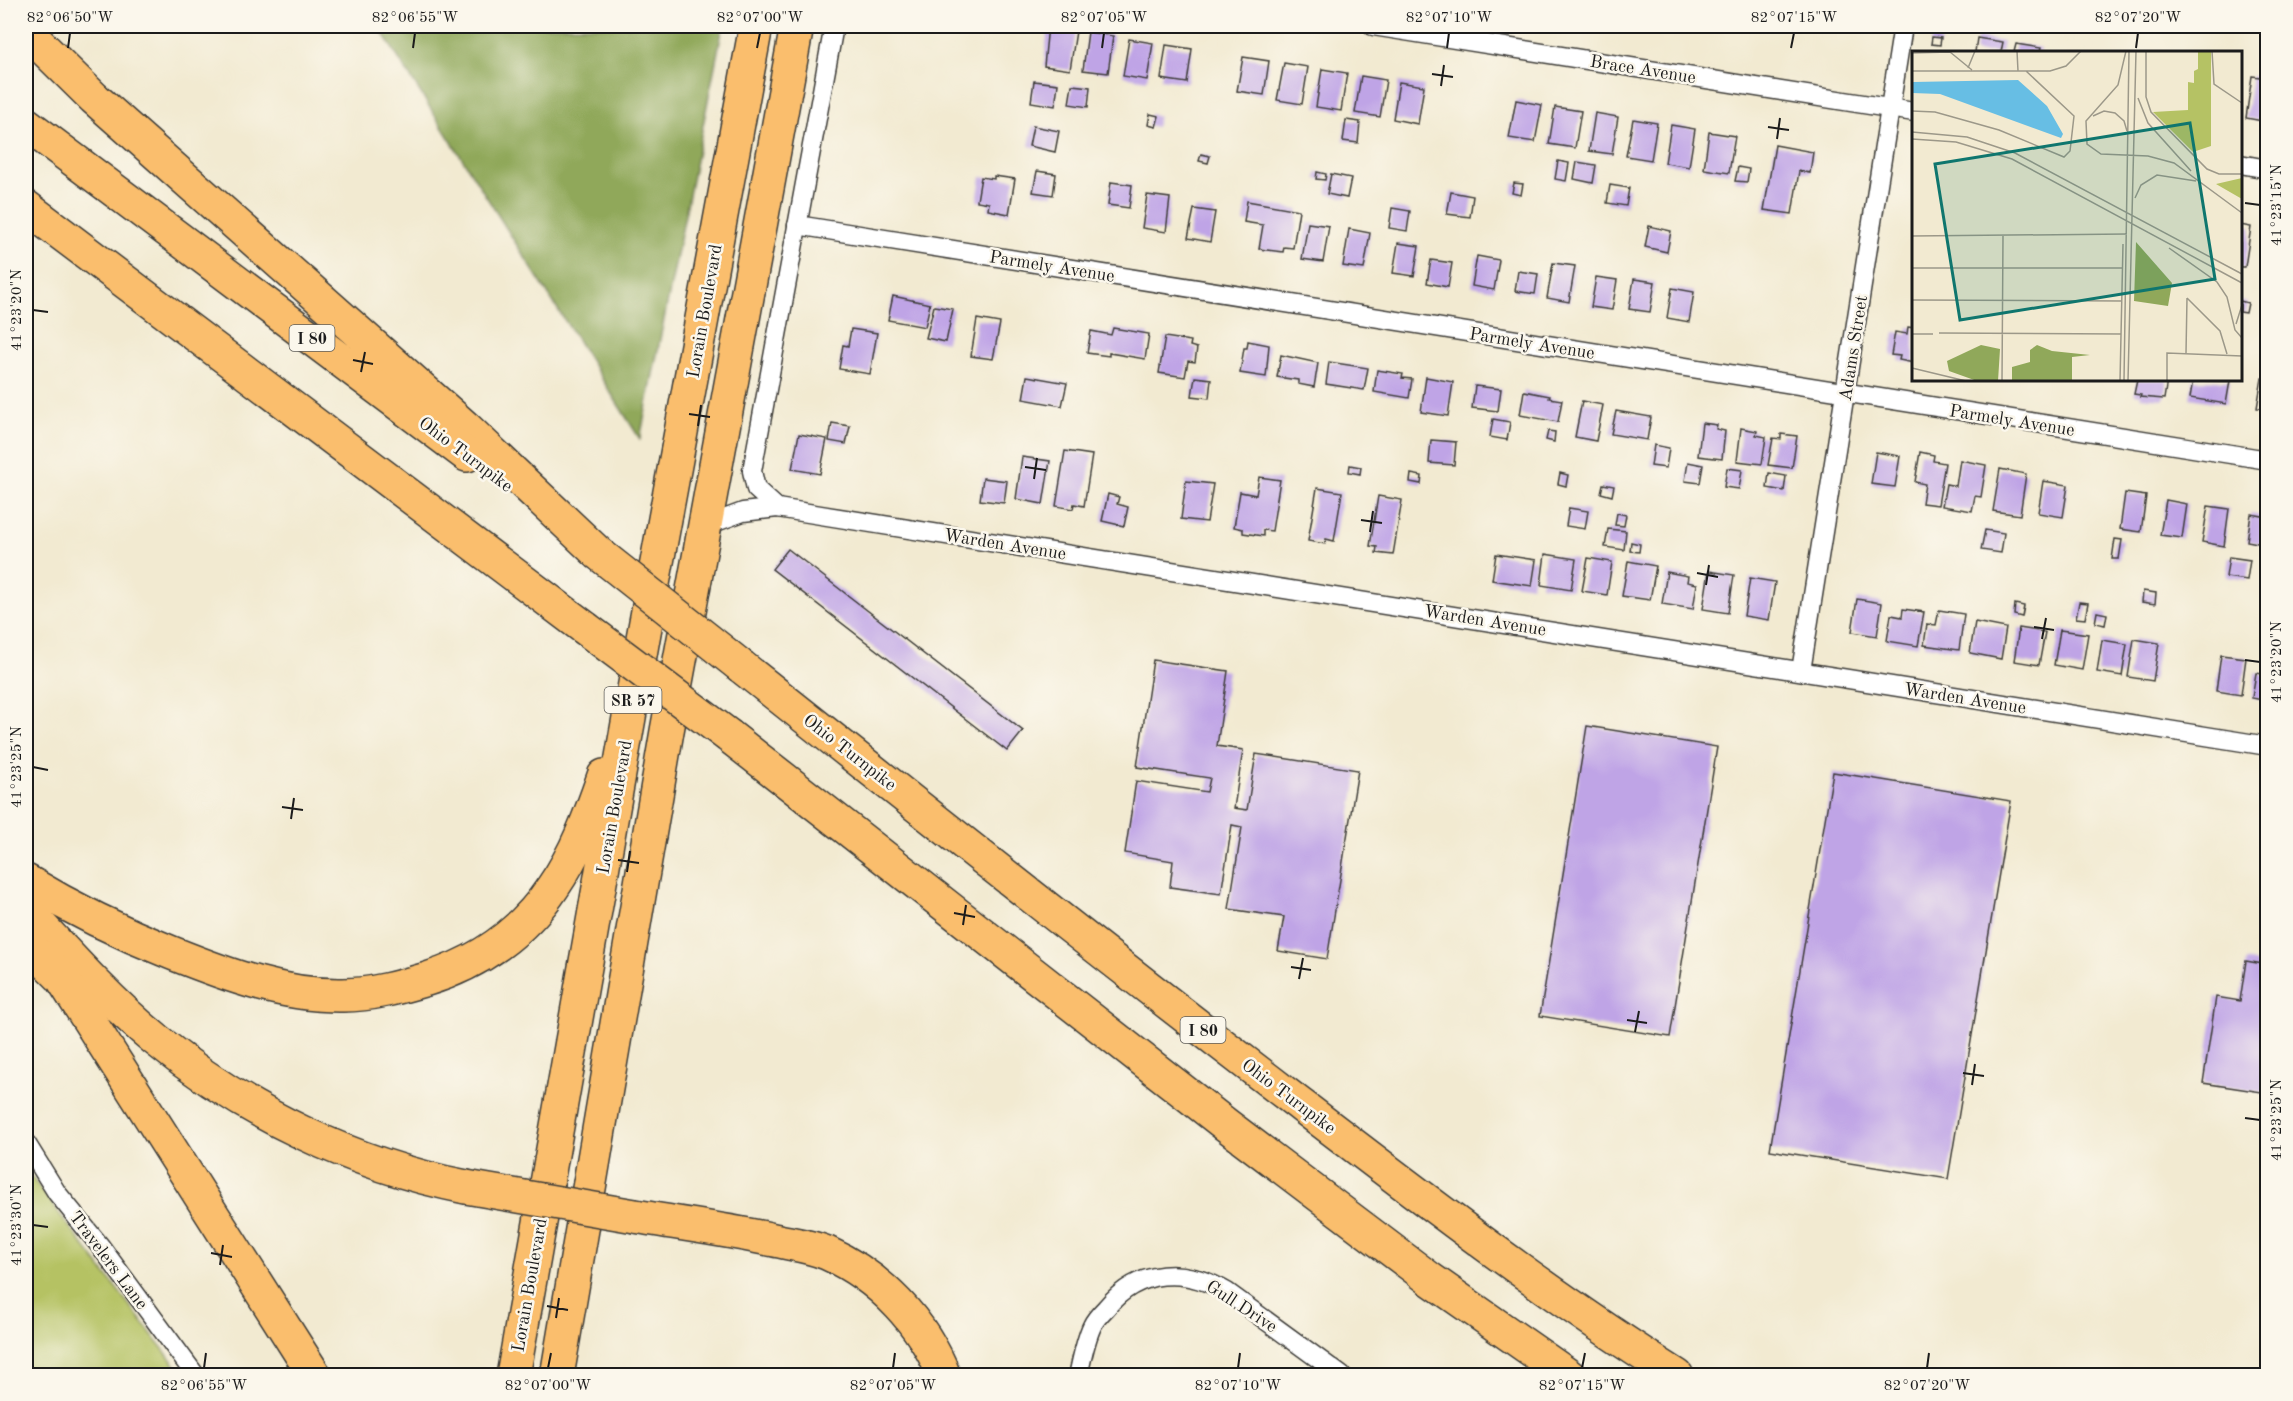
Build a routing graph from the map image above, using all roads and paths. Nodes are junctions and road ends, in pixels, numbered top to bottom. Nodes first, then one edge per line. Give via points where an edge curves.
1 (756, 26) edge
2 (797, 26) edge
3 (834, 26) edge
4 (1373, 26) edge
5 (1903, 26) edge
6 (26, 31) edge
7 (1889, 108) junction
8 (1912, 112) edge
9 (26, 124) edge
10 (2242, 164) edge
11 (2268, 169) edge
12 (26, 207) edge
13 (797, 225) junction
14 (26, 229) edge
15 (258, 383) junction
16 (1846, 393) junction
17 (2268, 460) edge
18 (777, 508) junction
19 (705, 526) junction
20 (598, 553) junction
21 (643, 638) junction
22 (1801, 671) junction
23 (2268, 746) edge
24 (26, 880) edge
25 (26, 910) edge
26 (26, 941) edge
27 (63, 978) junction
28 (26, 1143) edge
29 (466, 1194) junction
30 (634, 1223) junction
31 (580, 1230) junction
32 (196, 1376) edge
33 (315, 1376) edge
34 (513, 1376) edge
35 (557, 1376) edge
36 (571, 1376) edge
37 (923, 1376) edge
38 (944, 1376) edge
39 (1078, 1376) edge
40 (1342, 1376) edge
41 (1569, 1376) edge
42 (1677, 1376) edge

1 - 21 highway, Lorain Boulevard / SR 57
2 - 19 highway, SR 57
3 - 13 street
4 - 7 street, Brace Avenue
5 - 7 street, Adams Street
6 - 20 highway via 135,136 465,427
7 - 8 street, Brace Avenue
7 - 16 street, Adams Street
9 - 20 highway, Ohio Turnpike / I 80
10 - 11 street
12 - 15 highway
13 - 16 street, Parmely Avenue
13 - 18 street via 752,471 756,489
14 - 15 highway
15 - 41 highway, bridge via 729,736 1430,1279
16 - 17 street, Parmely Avenue
16 - 22 street, Adams Street
18 - 19 street, Warden Avenue via 743,512
18 - 22 street, Warden Avenue
19 - 31 highway, SR 57
20 - 42 highway, Ohio Turnpike / I 80, bridge via 1127,972 1419,1196
21 - 24 highway via 590,816 553,888 516,931 490,951 445,973 370,993 288,991 213,970 110,928
21 - 34 highway, Lorain Boulevard / SR 57
22 - 23 street, Warden Avenue
25 - 29 highway via 100,989 204,1076 323,1142
26 - 27 highway
27 - 29 highway via 81,987 168,1065 260,1126 357,1169 408,1186
27 - 33 highway
28 - 32 street, Travelers Lane via 57,1193
29 - 30 highway
30 - 37 highway via 802,1264 828,1275 855,1291 897,1328 914,1353
30 - 38 highway via 754,1236 813,1248 843,1261 902,1308 929,1343
31 - 35 highway, SR 57
31 - 36 highway
39 - 40 street, Gull Drive via 1092,1325 1113,1300 1139,1281 1171,1275 1193,1276 1227,1292

